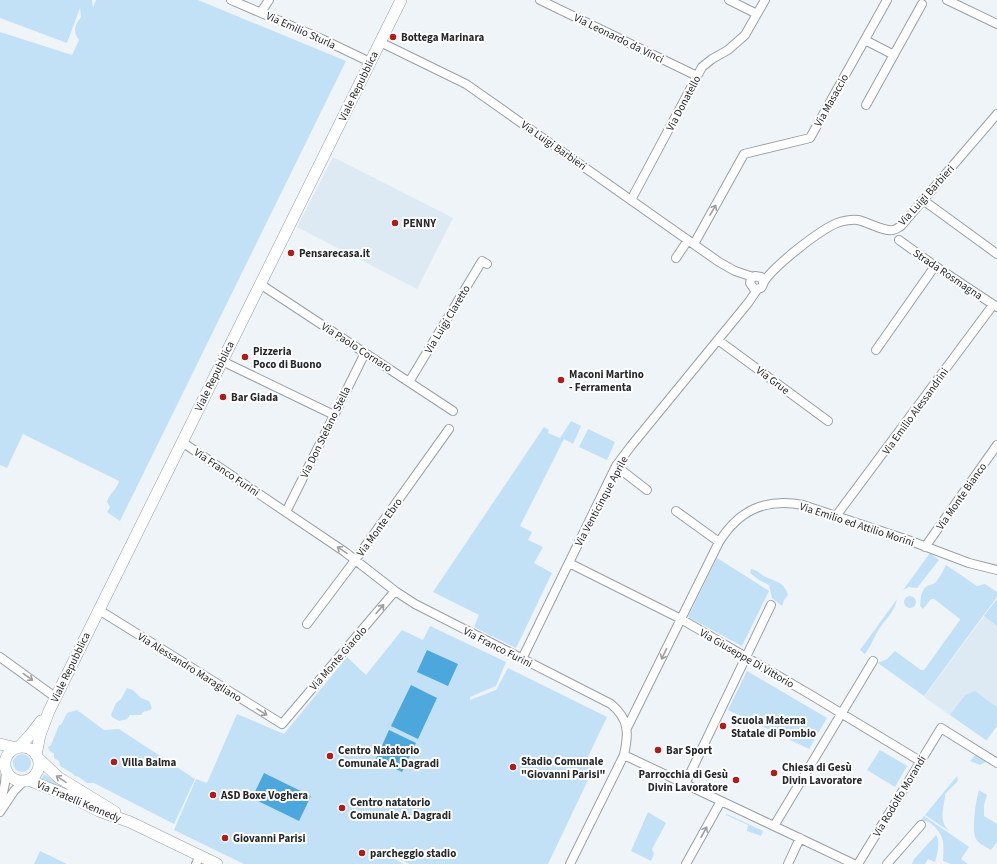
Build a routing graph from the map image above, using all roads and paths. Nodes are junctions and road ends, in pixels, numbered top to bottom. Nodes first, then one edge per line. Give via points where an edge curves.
1 (231, 0) edge
2 (269, 0) edge
3 (401, 0) edge
4 (540, 0) edge
5 (729, 0) edge
6 (765, 0) edge
7 (887, 0) edge
8 (947, 0) edge
9 (922, 4) dead end
10 (261, 12) junction
11 (757, 14) junction
12 (997, 24) edge
13 (380, 42) junction
14 (863, 43) junction
15 (894, 55) junction
16 (370, 62) junction
17 (697, 76) junction
18 (866, 105) dead end
19 (997, 114) edge
20 (631, 200) junction
21 (923, 200) junction
22 (901, 226) junction
23 (884, 229) junction
24 (899, 240) junction
25 (691, 242) junction
26 (997, 254) edge
27 (676, 258) dead end
28 (487, 264) dead end
29 (935, 266) junction
30 (755, 283) junction
31 (260, 284) junction
32 (995, 306) edge
33 (718, 340) junction
34 (876, 350) dead end
35 (365, 353) junction
36 (222, 361) junction
37 (409, 382) junction
38 (453, 411) dead end
39 (334, 414) junction
40 (828, 421) dead end
41 (449, 429) dead end
42 (182, 442) junction
43 (997, 445) edge
44 (616, 466) junction
45 (647, 490) dead end
46 (676, 511) dead end
47 (286, 512) junction
48 (836, 516) junction
49 (719, 542) junction
50 (925, 547) junction
51 (356, 559) junction
52 (569, 563) junction
53 (997, 570) edge
54 (395, 591) junction
55 (771, 605) dead end
56 (99, 610) junction
57 (681, 619) junction
58 (307, 624) dead end
59 (0, 656) edge
60 (746, 657) junction
61 (522, 658) junction
62 (873, 661) dead end
63 (55, 697) junction
64 (49, 710) junction
65 (841, 714) junction
66 (282, 724) joint
67 (627, 728) junction
68 (0, 744) edge
69 (18, 748) junction
70 (624, 755) junction
71 (37, 757) junction
72 (920, 761) junction
73 (997, 763) edge
74 (4, 766) edge
75 (26, 780) junction
76 (685, 784) junction
77 (721, 801) junction
78 (0, 808) edge
79 (0, 812) edge
80 (130, 822) junction
81 (921, 825) dead end
82 (774, 826) junction
83 (800, 838) junction
84 (198, 860) edge
85 (217, 864) edge
86 (570, 864) edge
87 (686, 864) edge
88 (788, 864) edge
89 (854, 864) edge
90 (858, 864) edge
91 (887, 864) edge

1 - 10 street, Via Emilio Sturla
2 - 10 street
3 - 13 main road, Viale Repubblica
4 - 17 street, Via Leonardo da Vinci
5 - 11 street
6 - 11 street, Via Donatello
7 - 14 street, Via Masaccio
8 - 12 street
9 - 15 street
10 - 16 street, Via Emilio Sturla
11 - 17 street, Via Donatello via 745,35 702,67
13 - 16 main road, Viale Repubblica
13 - 20 street, Via Luigi Barbieri via 466,84
14 - 15 street
25 -> 14 street, Via Masaccio via 744,154 810,138
15 - 18 street
16 - 31 main road, Viale Repubblica
17 - 20 street, Via Donatello
19 - 21 street, Via Luigi Barbieri
20 - 25 street, Via Luigi Barbieri
21 - 22 street, Via Luigi Barbieri
21 - 26 street
22 - 23 street, Via Luigi Barbieri via 893,230
22 - 24 street
23 - 24 street, Strada Rosmagna
23 - 30 street, Via Luigi Barbieri via 856,220 837,223 818,234
24 - 29 street, Strada Rosmagna
25 - 27 street, Via Masaccio
25 - 30 street, Via Luigi Barbieri via 728,270
28 - 37 street, Via Luigi Claretto via 482,261
29 - 32 street, Strada Rosmagna
29 - 34 street
30 - 33 street, Via Venticinque Aprile via 748,302
31 - 35 street, Via Paolo Cornaro
31 - 36 main road, Viale Repubblica
32 - 48 street, Via Emilio Alessandrini
33 - 40 street, Via Grue
33 - 44 street, Via Venticinque Aprile
35 - 37 street, Via Paolo Cornaro
35 - 39 street, Via Don Stefano Stella
36 - 39 street
36 - 42 main road, Viale Repubblica
37 - 38 street, Via Paolo Cornaro
39 - 47 street, Via Don Stefano Stella
41 - 51 street, Via Monte Ebro
42 - 47 street, Via Franco Furini
42 - 56 main road, Viale Repubblica
43 - 50 street, Via Monte Bianco
44 - 45 street
44 - 52 street, Via Venticinque Aprile
46 - 49 street
51 -> 47 street, Via Franco Furini
48 - 49 street, Via Emilio ed Attilio Morini via 789,503 762,506 734,522
48 - 50 street, Via Emilio ed Attilio Morini
49 - 57 street, Via Emilio ed Attilio Morini
50 - 53 street, Via Emilio ed Attilio Morini
51 - 54 street, Via Franco Furini
51 - 58 street, Via Monte Ebro
52 - 57 street, Via Giuseppe Di Vittorio
52 - 61 street, Via Venticinque Aprile
54 - 61 street, Via Franco Furini via 433,614
66 -> 54 street, Via Monte Giarolo
55 - 60 street
56 - 63 main road, Viale Repubblica
56 -> 66 street, Via Alessandro Maragliano
57 - 60 street, Via Giuseppe Di Vittorio
57 -> 67 street, Via Emilio ed Attilio Morini
59 -> 63 street
60 - 65 street, Via Giuseppe Di Vittorio
60 - 76 street
61 - 67 street, Via Franco Furini via 611,704 619,711
62 - 65 street
63 - 64 main road, Viale Repubblica
64 - 69 main road, Viale Repubblica
64 - 71 main road, Viale Repubblica
65 - 72 street, Via Giuseppe Di Vittorio
65 - 82 street
67 - 70 street
68 - 69 main road
69 - 71 main road via 28,748
69 - 74 main road via 8,755
70 - 76 street
70 - 86 street
71 - 75 main road via 38,768 32,777
80 -> 71 main road, Via Fratelli Kennedy via 58,777
72 - 73 street, Via Rodolfo Morandi via 941,728
72 - 90 street, Via Rodolfo Morandi
74 - 75 main road via 12,778
74 - 78 street via 6,783
75 - 79 street via 14,791
75 - 80 main road, Via Fratelli Kennedy
76 - 77 street
77 - 82 street
87 -> 77 street
80 - 84 main road, Via Fratelli Kennedy
81 - 91 street
82 - 83 street
83 - 88 street
83 - 89 street
84 - 85 main road, Via Fratelli Kennedy

